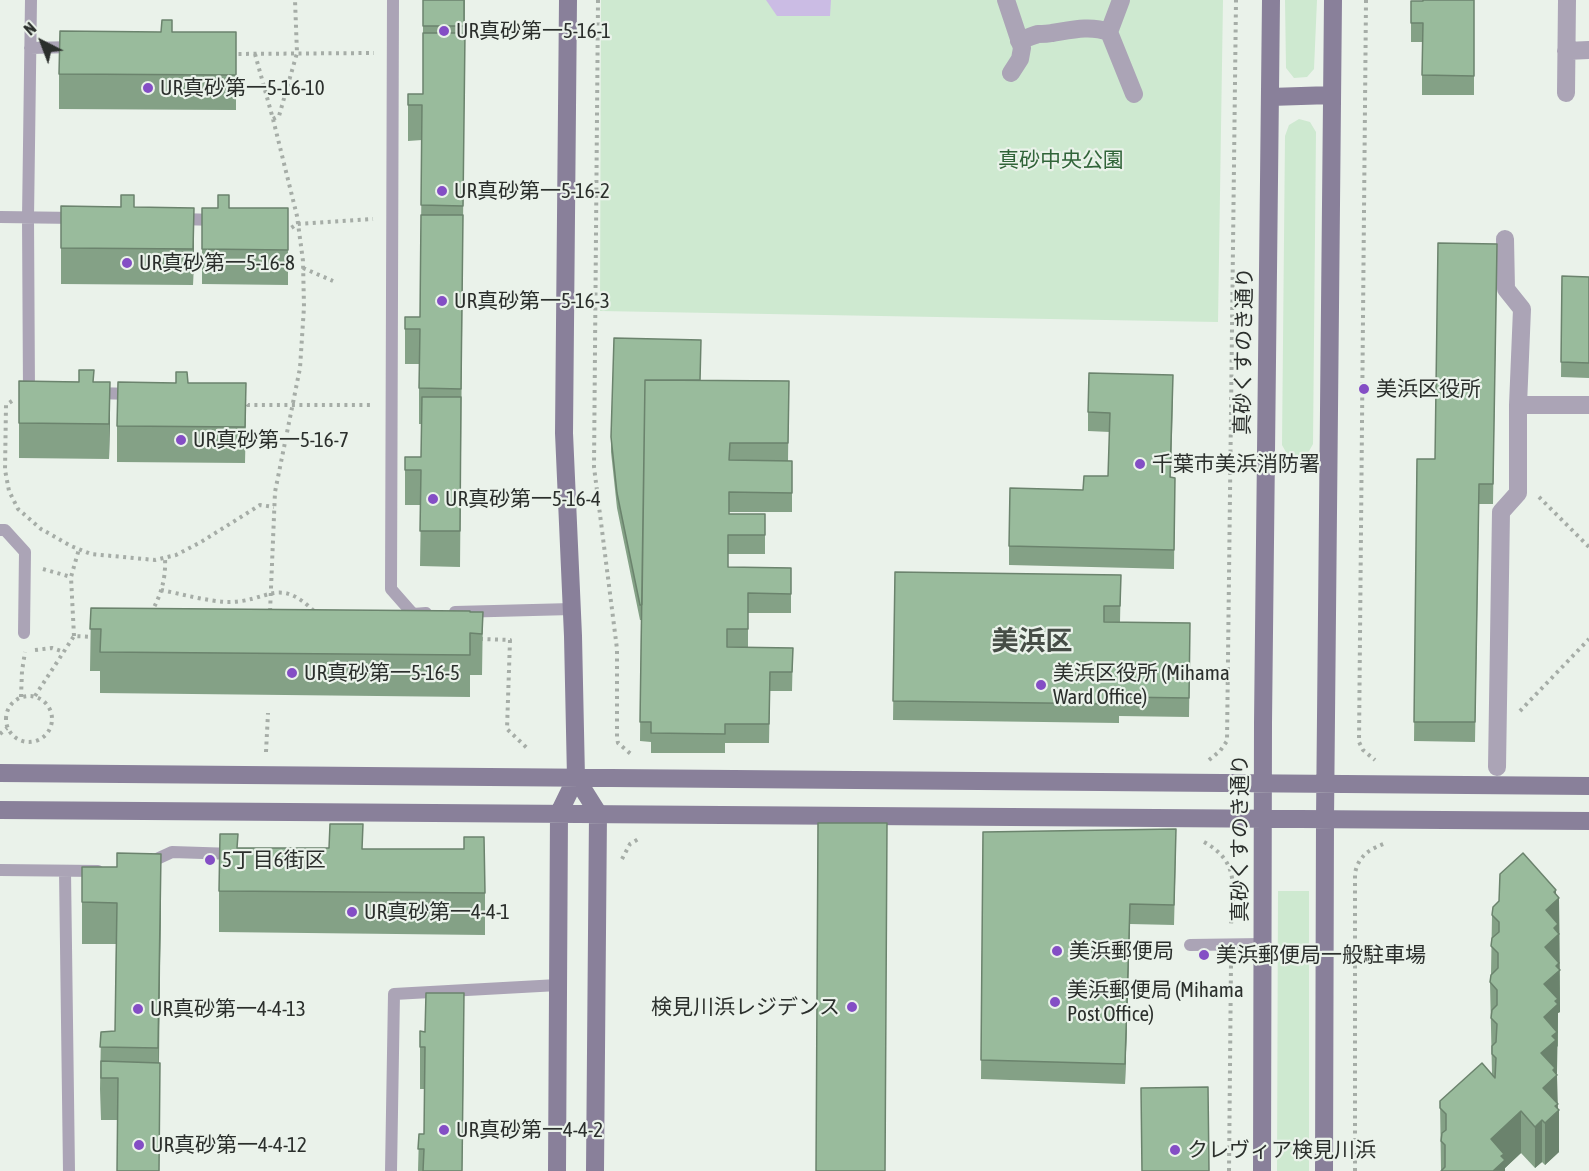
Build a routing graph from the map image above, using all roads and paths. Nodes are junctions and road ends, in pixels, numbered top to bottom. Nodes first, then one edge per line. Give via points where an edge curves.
1 (31, 0) edge
2 (295, 0) edge
3 (393, 0) edge
4 (568, 0) edge
5 (598, 0) edge
6 (1006, 0) edge
7 (1121, 0) edge
8 (1236, 0) edge
9 (1271, 0) edge
10 (1333, 0) edge
11 (1365, 0) edge
12 (1567, 0) edge
13 (1109, 32) junction
14 (1019, 41) junction
15 (89, 46) edge
16 (30, 48) junction
17 (1589, 50) edge
18 (1566, 51) junction
19 (297, 53) junction
20 (393, 53) junction
21 (220, 54) edge
22 (255, 54) junction
23 (1011, 73) dead end
24 (1566, 93) dead end
25 (1134, 94) dead end
26 (1332, 95) junction
27 (1270, 97) junction
28 (273, 119) junction
29 (0, 217) edge
30 (28, 218) junction
31 (86, 218) edge
32 (392, 218) junction
33 (168, 219) edge
34 (226, 220) edge
35 (297, 224) junction
36 (281, 228) edge
37 (1505, 239) dead end
38 (303, 268) junction
39 (333, 281) dead end
40 (30, 392) junction
41 (53, 393) edge
42 (76, 393) edge
43 (147, 394) edge
44 (241, 395) edge
45 (391, 404) junction
46 (293, 405) junction
47 (1518, 405) junction
48 (1589, 405) edge
49 (1518, 493) junction
50 (274, 507) junction
51 (0, 530) edge
52 (1589, 547) edge
53 (79, 549) junction
54 (165, 558) junction
55 (25, 563) junction
56 (72, 577) junction
57 (161, 590) junction
58 (270, 593) junction
59 (228, 602) junction
60 (572, 609) junction
61 (227, 613) edge
62 (270, 613) edge
63 (150, 615) edge
64 (321, 618) edge
65 (24, 633) dead end
66 (74, 636) junction
67 (96, 637) edge
68 (474, 639) edge
69 (1589, 639) edge
70 (64, 652) junction
71 (35, 696) junction
72 (21, 697) junction
73 (268, 713) dead end
74 (1515, 716) dead end
75 (7, 728) junction
76 (0, 734) edge
77 (528, 749) dead end
78 (266, 756) dead end
79 (636, 760) dead end
80 (1207, 761) dead end
81 (1379, 763) dead end
82 (1497, 767) dead end
83 (0, 773) edge
84 (576, 778) junction
85 (1263, 783) junction
86 (1326, 784) junction
87 (1589, 786) edge
88 (0, 810) edge
89 (560, 813) junction
90 (598, 813) junction
91 (1263, 819) junction
92 (1325, 819) junction
93 (1589, 821) edge
94 (647, 836) dead end
95 (1202, 841) dead end
96 (1389, 842) dead end
97 (244, 854) edge
98 (621, 866) dead end
99 (140, 867) edge
100 (0, 870) edge
101 (64, 871) junction
102 (108, 872) edge
103 (1263, 944) junction
104 (1190, 945) dead end
105 (1231, 945) junction
106 (558, 985) junction
107 (69, 1171) edge
108 (391, 1171) edge
109 (557, 1171) edge
110 (595, 1171) edge
111 (1229, 1171) edge
112 (1262, 1171) edge
113 (1324, 1171) edge
114 (1355, 1171) edge

1 - 16 lane
2 - 19 path
3 - 20 lane
4 - 60 street via 564,433
5 - 79 path via 594,467 617,649 616,737
6 - 14 street
7 - 13 street
8 - 80 path via 1227,741
9 - 27 street, 真砂くすのき通り
10 - 26 street
11 - 81 path via 1359,741
12 - 18 street
13 - 14 street via 1067,29
13 - 25 street
14 - 23 street via 1020,59
15 - 16 lane
16 - 30 lane
17 - 18 street
18 - 24 street
19 - 20 path
19 - 22 path
19 - 28 path via 279,116
20 - 32 lane
21 - 22 path
22 - 28 path
26 - 27 street
26 - 86 street
27 - 85 street, 真砂くすのき通り
28 - 35 path
29 - 30 lane
30 - 31 lane
30 - 40 lane
32 - 35 path
32 - 45 lane
33 - 34 lane
35 - 36 path
35 - 38 path
37 - 47 street via 1506,289 1522,309
38 - 39 path
38 - 46 path via 300,368
40 - 41 lane
40 - 53 path via 6,405 5,470 9,491 18,509 41,529
42 - 43 lane
44 - 46 path via 248,405
45 - 46 path
45 - 60 lane via 391,589 413,614
46 - 50 path
47 - 48 street
47 - 49 street
49 - 52 path via 1536,493
49 - 82 street via 1500,512
50 - 54 path via 260,505 201,542
50 - 58 path
51 - 55 lane via 5,530 25,552
53 - 54 path via 91,554
53 - 56 path
54 - 57 path
55 - 56 path
55 - 65 lane
56 - 66 path
57 - 59 path
57 - 63 path
58 - 59 path
58 - 62 path
58 - 64 path via 287,592
59 - 61 path
60 - 84 street
66 - 67 path
66 - 70 path
68 - 77 path via 510,640 507,729
69 - 74 path
70 - 71 path
70 - 72 path via 27,647
71 - 72 path
71 - 75 path via 52,712 47,734 25,742
72 - 75 path via 6,713
73 - 78 path
75 - 76 path
83 - 84 street
84 - 85 street
84 - 89 street
84 - 90 street
85 - 86 street
85 - 91 street, 真砂くすのき通り
86 - 87 street
86 - 92 street
88 - 89 street
89 - 90 street
89 - 106 street
90 - 91 street
90 - 110 street
91 - 92 street
91 - 103 street, 真砂くすのき通り
92 - 93 street
92 - 113 street
94 - 98 path via 630,844
95 - 105 path via 1215,848 1232,872
96 - 114 path via 1365,854 1355,873
97 - 99 lane via 172,852
100 - 101 lane
101 - 102 lane
101 - 107 lane
103 - 105 lane
103 - 112 street, 真砂くすのき通り
104 - 105 lane
105 - 111 path
106 - 108 lane via 394,994
106 - 109 street

